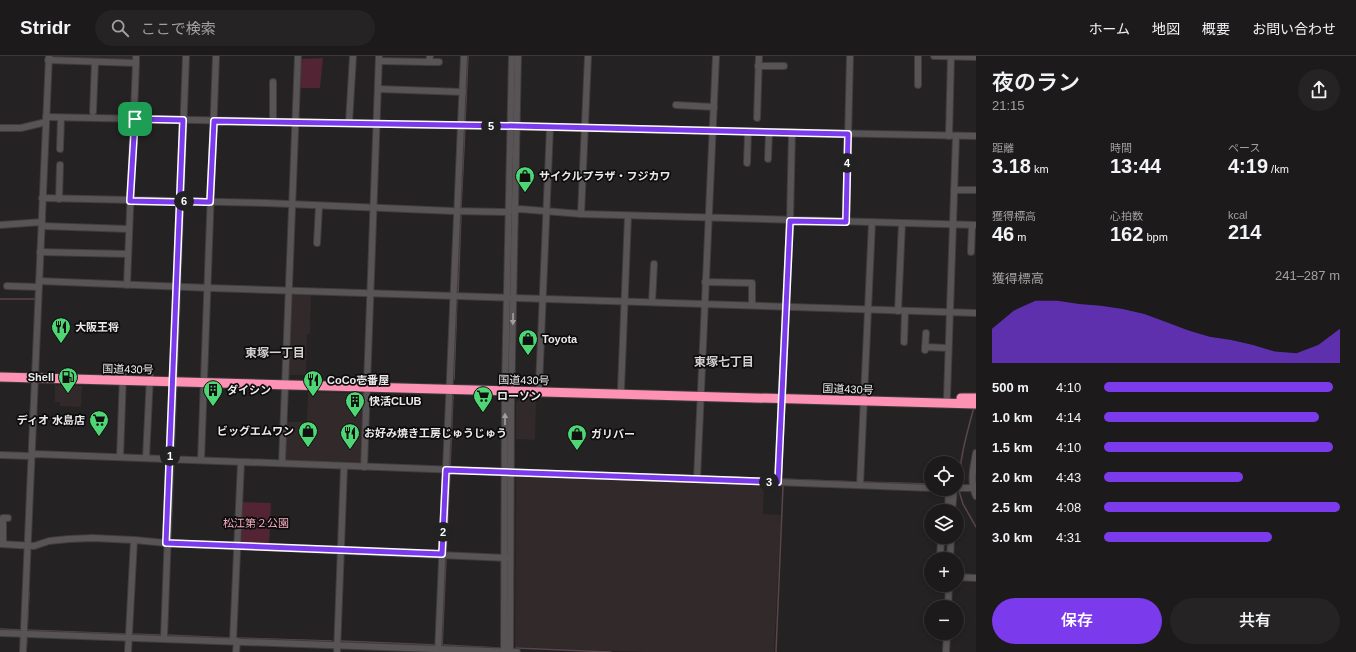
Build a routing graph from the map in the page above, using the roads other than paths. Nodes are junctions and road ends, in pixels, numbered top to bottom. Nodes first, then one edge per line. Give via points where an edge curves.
1 (186, 56) edge
2 (216, 56) edge
3 (298, 56) edge
4 (353, 56) edge
5 (464, 56) edge
6 (512, 56) edge
7 (518, 56) edge
8 (588, 56) edge
9 (716, 56) edge
10 (759, 56) edge
11 (850, 56) edge
12 (918, 56) edge
13 (934, 56) edge
14 (951, 56) edge
15 (976, 57) edge
16 (379, 58) edge
17 (50, 59) edge
18 (136, 59) edge
19 (403, 59) edge
20 (430, 59) edge
21 (95, 62) junction
22 (439, 62) dead end
23 (758, 66) junction
24 (784, 66) dead end
25 (273, 82) dead end
26 (918, 86) dead end
27 (378, 90) junction
28 (463, 92) junction
29 (676, 105) dead end
30 (714, 107) junction
31 (93, 112) dead end
32 (47, 118) junction
33 (61, 118) junction
34 (757, 118) dead end
35 (135, 119) junction
36 (183, 120) junction
37 (214, 121) junction
38 (273, 122) junction
39 (296, 122) junction
40 (349, 123) junction
41 (376, 123) junction
42 (464, 126) junction
43 (513, 126) junction
44 (550, 127) junction
45 (0, 128) edge
46 (585, 128) junction
47 (713, 131) junction
48 (748, 132) junction
49 (769, 132) junction
50 (792, 132) junction
51 (848, 134) junction
52 (949, 136) junction
53 (956, 136) junction
54 (976, 136) edge
55 (60, 149) dead end
56 (768, 159) dead end
57 (747, 163) dead end
58 (60, 165) dead end
59 (954, 190) junction
60 (976, 190) edge
61 (42, 198) junction
62 (59, 199) junction
63 (130, 201) junction
64 (180, 201) junction
65 (210, 202) junction
66 (292, 205) junction
67 (320, 206) junction
68 (374, 208) junction
69 (460, 211) junction
70 (512, 211) junction
71 (546, 211) junction
72 (581, 214) junction
73 (628, 216) junction
74 (708, 218) junction
75 (790, 221) junction
76 (846, 222) junction
77 (872, 222) junction
78 (902, 223) junction
79 (42, 224) junction
80 (0, 225) edge
81 (953, 225) junction
82 (974, 225) edge
83 (129, 229) junction
84 (317, 243) dead end
85 (40, 252) junction
86 (971, 252) dead end
87 (128, 254) junction
88 (654, 264) dead end
89 (40, 282) junction
90 (705, 282) junction
91 (127, 284) junction
92 (7, 286) dead end
93 (177, 286) junction
94 (207, 287) junction
95 (288, 290) junction
96 (370, 293) junction
97 (456, 296) junction
98 (510, 297) junction
99 (543, 298) junction
100 (625, 302) junction
101 (652, 302) junction
102 (704, 303) junction
103 (752, 306) junction
104 (786, 307) junction
105 (867, 310) junction
106 (901, 311) junction
107 (949, 312) junction
108 (976, 313) edge
109 (926, 333) dead end
110 (904, 342) dead end
111 (948, 348) junction
112 (0, 372) edge
113 (35, 376) junction
114 (0, 378) edge
115 (123, 378) junction
116 (150, 379) junction
117 (173, 380) junction
118 (204, 380) junction
119 (285, 382) junction
120 (366, 384) junction
121 (539, 386) junction
122 (450, 387) junction
123 (508, 388) junction
124 (621, 389) junction
125 (700, 394) junction
126 (782, 396) junction
127 (947, 397) junction
128 (863, 398) junction
129 (975, 402) edge
130 (33, 453) junction
131 (976, 453) edge
132 (0, 455) edge
133 (120, 456) junction
134 (146, 456) junction
135 (201, 458) junction
136 (170, 459) junction
137 (241, 462) junction
138 (282, 462) junction
139 (364, 465) junction
140 (344, 466) junction
141 (448, 468) junction
142 (975, 470) edge
143 (508, 472) junction
144 (697, 477) junction
145 (778, 480) junction
146 (860, 483) junction
147 (924, 488) edge
148 (964, 488) edge
149 (973, 488) junction
150 (976, 496) edge
151 (8, 518) dead end
152 (134, 540) junction
153 (166, 543) junction
154 (1, 544) edge
155 (28, 546) junction
156 (237, 546) junction
157 (340, 551) junction
158 (445, 555) junction
159 (508, 558) junction
160 (964, 577) edge
161 (976, 578) edge
162 (0, 633) edge
163 (24, 633) junction
164 (129, 637) junction
165 (164, 638) junction
166 (947, 640) edge
167 (235, 641) junction
168 (337, 645) junction
169 (439, 648) edge
170 (23, 652) edge
171 (128, 652) edge
172 (236, 652) edge
173 (337, 652) edge
174 (507, 652) edge
175 (517, 652) edge
176 (946, 652) edge

1 - 36 street
2 - 37 street
3 - 39 street
4 - 40 street
5 - 28 street
6 - 43 street
7 - 43 street
8 - 46 street
9 - 30 street
10 - 23 street
11 - 51 street
12 - 26 street
13 - 14 street
14 - 15 street
14 - 52 street
16 - 19 street
16 - 27 street
17 - 21 street
17 - 32 street
18 - 21 street
18 - 35 street
19 - 20 street
20 - 22 street
21 - 31 street
23 - 24 street
23 - 34 street
25 - 38 street
27 - 28 street
27 - 41 street
28 - 42 street
29 - 30 street
30 - 47 street
32 - 33 street
32 - 45 street via 20,128
32 - 61 street
33 - 35 street
33 - 55 street
35 - 36 street
35 - 63 street
36 - 37 street
36 - 64 street
37 - 38 street
37 - 65 street
38 - 39 street
39 - 40 street
39 - 66 street
40 - 41 street
41 - 42 street
41 - 68 street
42 - 43 street
42 - 69 street
43 - 44 street
43 - 70 street
44 - 46 street
44 - 71 street
46 - 47 street
46 - 72 street
47 - 48 street
47 - 74 street
48 - 49 street
48 - 57 street
49 - 50 street
49 - 56 street
50 - 51 street
50 - 75 street
51 - 52 street
51 - 76 street
52 - 53 street
53 - 54 street
53 - 59 street
58 - 62 street
59 - 60 street
59 - 81 street
61 - 62 street
61 - 79 street
62 - 63 street
63 - 64 street
63 - 83 street
64 - 65 street
64 - 93 street
65 - 66 street
65 - 94 street
66 - 67 street
66 - 95 street
67 - 68 street
67 - 84 street
68 - 69 street
68 - 96 street
69 - 70 street
69 - 97 street
70 - 71 street
70 - 98 street
71 - 72 street
71 - 99 street
72 - 73 street
73 - 74 street
73 - 100 street
74 - 75 street
74 - 90 street
75 - 76 street
75 - 104 street
76 - 77 street
77 - 78 street
77 - 105 street
78 - 81 street
78 - 106 street
79 - 80 street
79 - 83 street
79 - 85 street
81 - 82 street
81 - 107 street
82 - 86 street
83 - 87 street
85 - 87 street
85 - 89 street
87 - 91 street
88 - 101 street
89 - 91 street
89 - 92 street
89 - 113 street
90 - 102 street
90 - 103 street via 752,283
91 - 93 street
93 - 94 street
93 - 117 street
94 - 95 street
94 - 118 street
95 - 96 street
95 - 119 street
96 - 97 street
96 - 120 street
97 - 98 street
97 - 122 street
98 - 99 street
98 - 123 street
99 - 100 street
99 - 121 street
100 - 101 street
100 - 124 street
101 - 102 street
102 - 103 street
102 - 125 street
103 - 104 street
104 - 105 street
104 - 126 street
105 - 106 street
105 - 128 street
106 - 107 street
106 - 110 street
107 - 108 street
107 - 111 street
109 - 111 street via 925,349
111 - 127 street
112 - 113 highway, 国道430号
113 - 114 highway, 国道430号
113 - 115 highway, 国道430号
113 - 130 street
115 - 116 highway, 国道430号
115 - 133 street
116 - 117 highway, 国道430号
116 - 134 street
117 - 118 highway, 国道430号
117 - 136 street
118 - 119 highway, 国道430号
118 - 135 street
119 - 120 highway, 国道430号
119 - 138 street
120 - 122 highway, 国道430号
120 - 139 street
121 - 123 highway, 国道430号
121 - 124 highway, 国道430号
122 - 123 highway, 国道430号
122 - 141 street
123 - 125 highway, 国道430号
123 - 143 street
124 - 125 highway, 国道430号
125 - 126 highway, 国道430号
125 - 144 street
126 - 128 highway, 国道430号
126 - 145 street
127 - 128 highway, 国道430号
127 - 129 highway, 国道430号
128 - 129 highway, 国道430号
128 - 146 street
130 - 132 street
130 - 133 street
130 - 155 street
131 - 142 street
133 - 134 street
134 - 136 street
135 - 136 street
135 - 137 street
136 - 153 street
137 - 138 street
137 - 156 street
138 - 140 street
139 - 140 street
139 - 141 street
140 - 157 street
141 - 143 street
141 - 158 street
142 - 149 street
143 - 144 street
143 - 159 street
144 - 145 street
145 - 146 street
146 - 147 street
148 - 149 street
149 - 150 street
151 - 154 street via 3,518
152 - 153 street
152 - 155 street via 69,539
152 - 164 street
153 - 156 street
153 - 165 street
154 - 155 street
155 - 163 street
156 - 157 street
156 - 167 street
157 - 158 street
157 - 168 street
158 - 159 street
158 - 169 street
159 - 174 street
160 - 161 street
162 - 163 street
163 - 164 street
163 - 170 street
164 - 165 street
164 - 171 street
165 - 167 street
166 - 176 street
167 - 168 street
167 - 172 street
168 - 169 street
168 - 173 street
169 - 174 street
174 - 175 street

